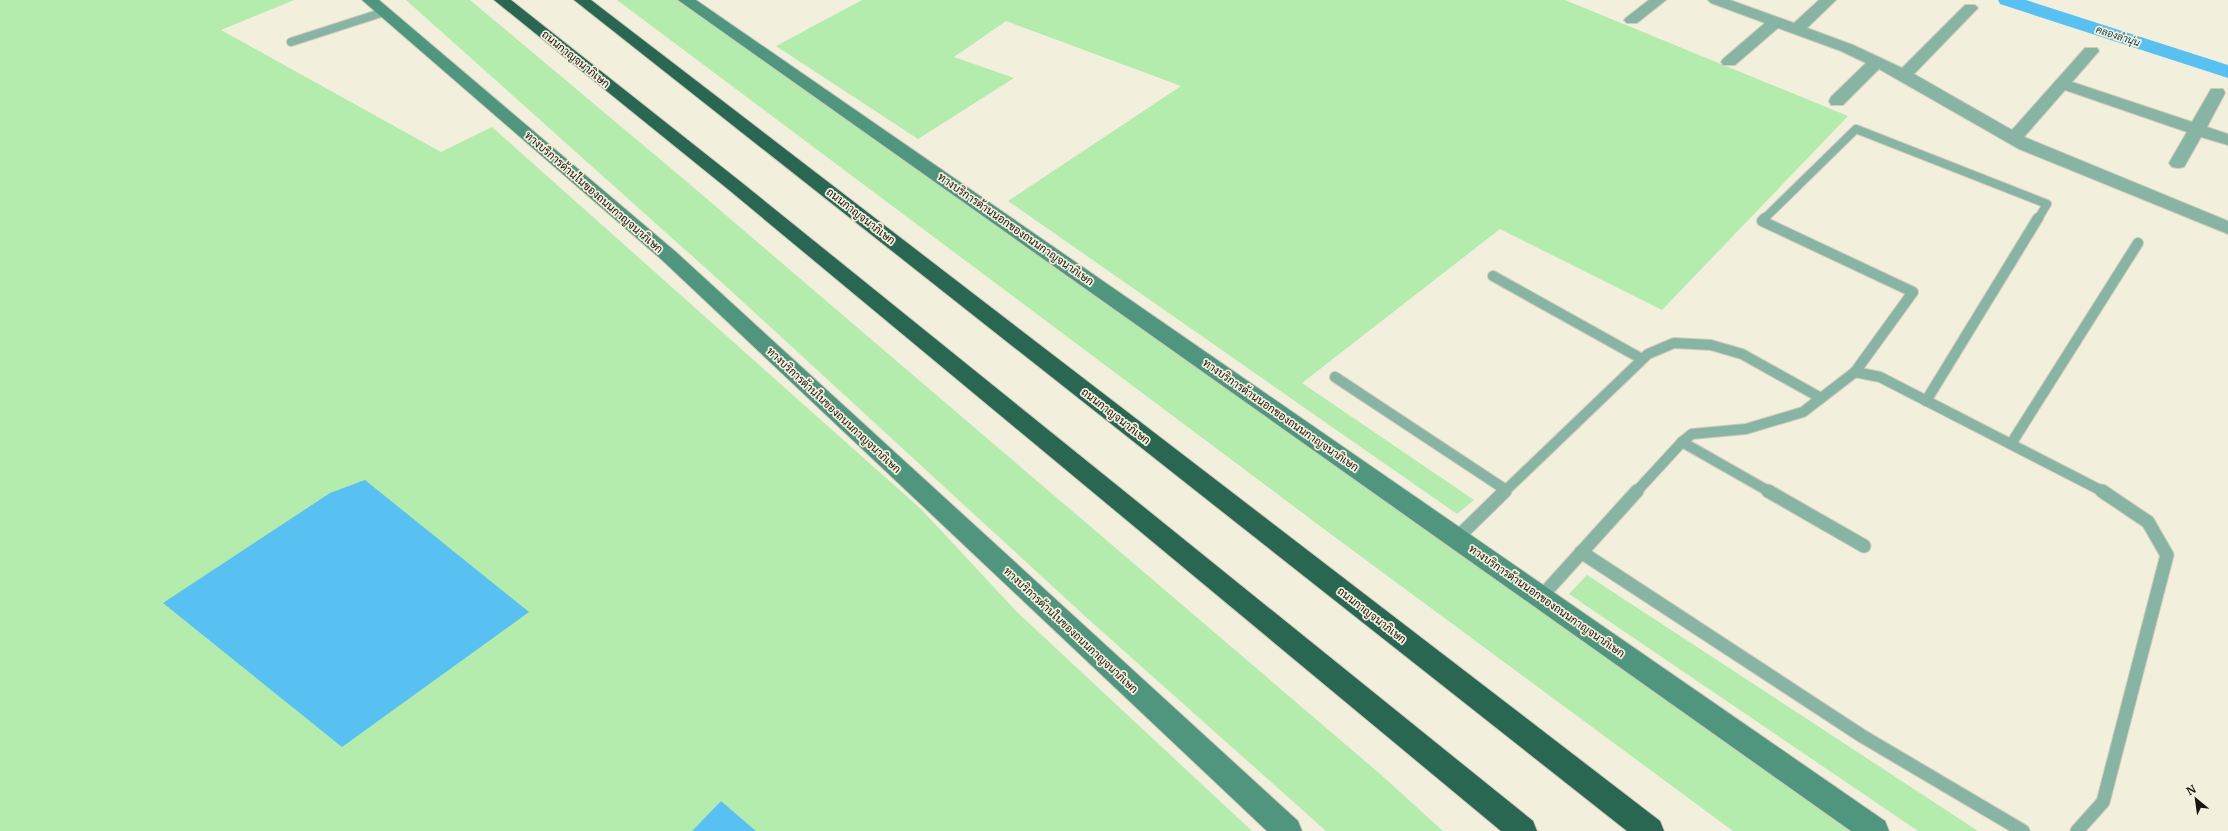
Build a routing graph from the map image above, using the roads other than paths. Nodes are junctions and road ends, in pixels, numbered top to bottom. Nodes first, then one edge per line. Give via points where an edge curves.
1 (502, 0) edge
2 (582, 0) edge
3 (686, 0) edge
4 (1658, 0) edge
5 (1716, 0) edge
6 (1828, 0) edge
7 (377, 6) edge
8 (1970, 8) dead end
9 (1632, 20) dead end
10 (1776, 22) junction
11 (1797, 29) junction
12 (291, 42) dead end
13 (2091, 51) dead end
14 (1729, 62) dead end
15 (1877, 62) junction
16 (1904, 75) junction
17 (2062, 84) junction
18 (2217, 93) dead end
19 (1838, 101) dead end
20 (2197, 130) junction
21 (2014, 138) junction
22 (2228, 140) edge
23 (2178, 163) dead end
24 (2228, 228) edge
25 (2138, 243) dead end
26 (1493, 276) dead end
27 (1642, 360) junction
28 (1855, 372) junction
29 (1335, 377) dead end
30 (1821, 398) junction
31 (1926, 401) junction
32 (1682, 442) junction
33 (2011, 444) junction
34 (1506, 490) junction
35 (1457, 538) junction
36 (1864, 546) dead end
37 (1581, 552) junction
38 (1541, 597) junction
39 (1288, 831) edge
40 (1523, 831) edge
41 (1650, 831) edge
42 (1875, 831) edge
43 (2023, 831) edge
44 (2077, 831) edge

1 - 40 highway, ถนนกาญจนาภิเษก via 735,186
2 - 41 highway, ถนนกาญจนาภิเษก
3 - 35 main road, ทางบริการด้านนอกของถนนกาญจนาภิเษก
4 - 9 street
5 - 10 street
6 - 11 street
7 - 12 lane
7 - 39 main road, ทางบริการด้านในของถนนกาญจนาภิเษก via 669,256
8 - 16 street
10 - 11 street
10 - 14 street
11 - 15 street
13 - 17 street
15 - 16 street
15 - 19 street
16 - 21 street
17 - 20 street
17 - 21 street
18 - 20 street
20 - 22 street
20 - 23 street
21 - 24 street
25 - 33 lane
26 - 27 lane
27 - 30 lane via 1648,354 1674,343 1711,345 1742,354
27 - 34 lane
28 - 30 lane
28 - 31 lane via 1880,377
28 - 31 lane via 1913,292 1762,221 1856,129 2047,204
29 - 34 lane
30 - 32 lane via 1803,412 1746,429 1692,434
31 - 33 lane
32 - 36 lane
32 - 37 lane
33 - 44 lane via 2112,496 2148,522 2167,555 2103,802
34 - 35 lane
35 - 38 main road, ทางบริการด้านนอกของถนนกาญจนาภิเษก
37 - 38 lane
37 - 43 lane via 1862,736
38 - 42 main road, ทางบริการด้านนอกของถนนกาญจนาภิเษก

